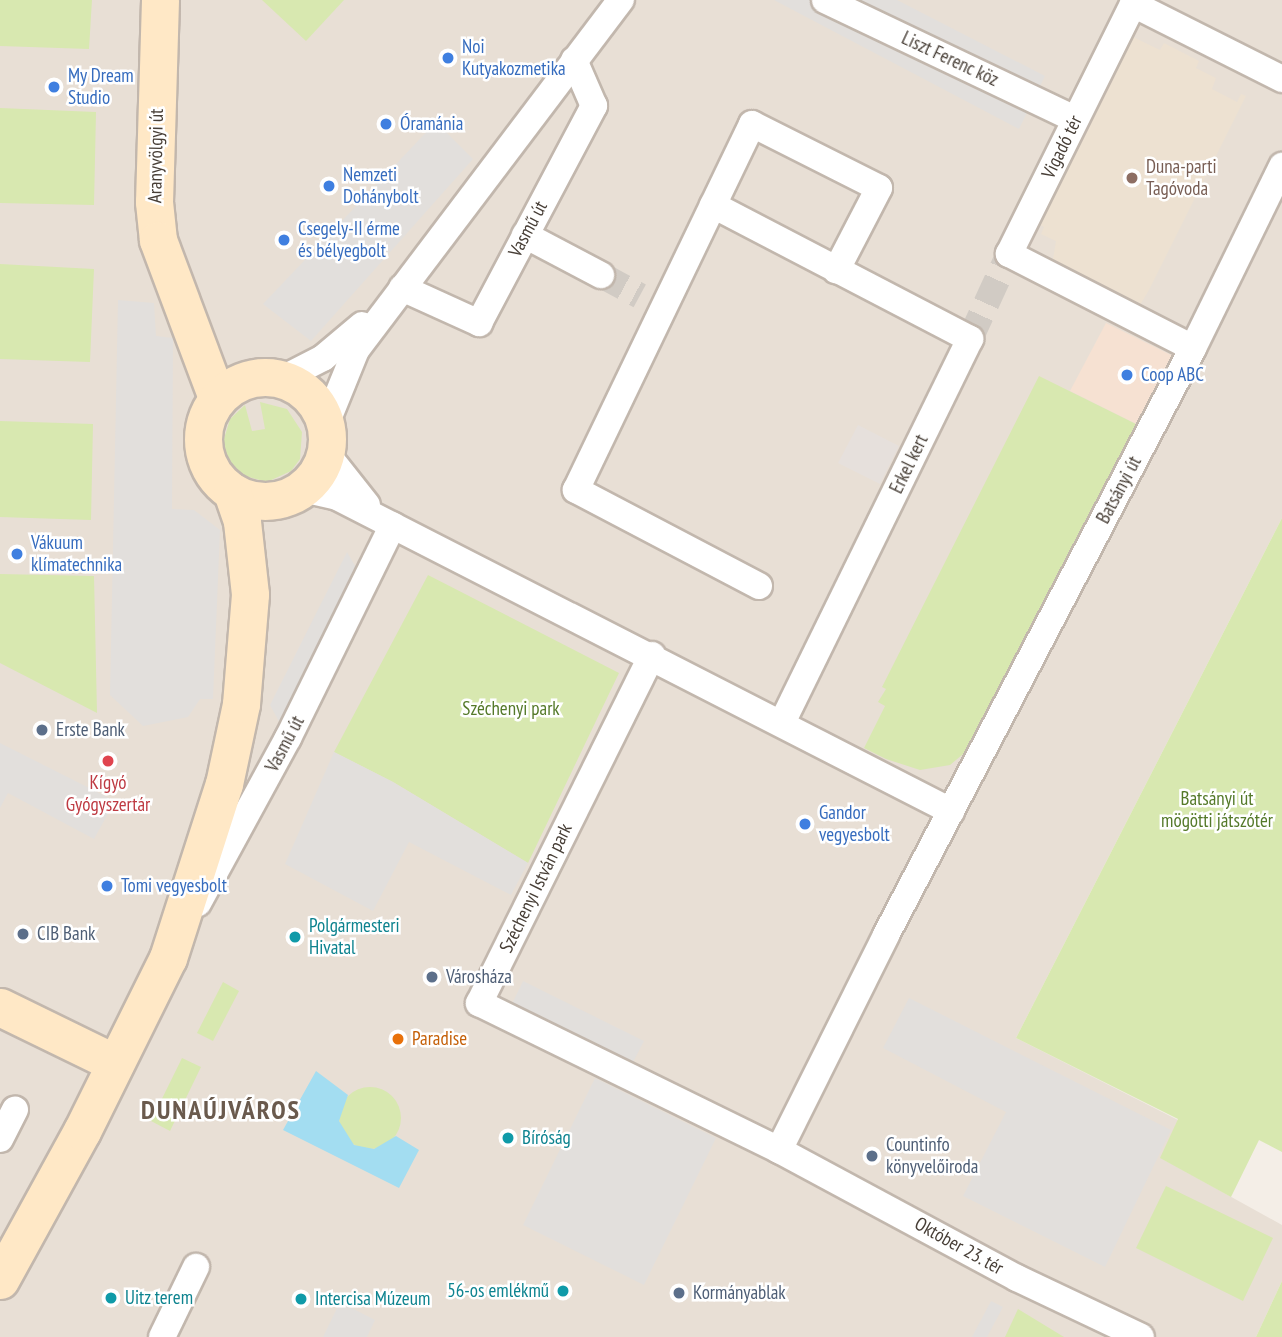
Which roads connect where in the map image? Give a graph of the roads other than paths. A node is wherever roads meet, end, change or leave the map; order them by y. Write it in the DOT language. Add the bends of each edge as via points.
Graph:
graph roads {
  1 [pos="160,0"];
  2 [pos="621,0"];
  3 [pos="825,0"];
  4 [pos="574,60"];
  5 [pos="1282,79"];
  6 [pos="1075,119"];
  7 [pos="1282,166"];
  8 [pos="713,205"];
  9 [pos="525,235"];
  10 [pos="836,271"];
  11 [pos="601,275"];
  12 [pos="402,288"];
  13 [pos="181,307"];
  14 [pos="1193,348"];
  15 [pos="269,378"];
  16 [pos="217,398"];
  17 [pos="326,438"];
  18 [pos="232,492"];
  19 [pos="295,493"];
  20 [pos="393,525"];
  21 [pos="759,586"];
  22 [pos="250,594"];
  23 [pos="652,655"];
  24 [pos="782,723"];
  25 [pos="951,811"];
  26 [pos="168,958"];
  27 [pos="0,1007"];
  28 [pos="115,1063"];
  29 [pos="636,1079"];
  30 [pos="15,1110"];
  31 [pos="0,1139"];
  32 [pos="779,1150"];
  33 [pos="196,1267"];
  34 [pos="0,1280"];
  35 [pos="162,1337"];
  36 [pos="1141,1337"];
  1 -- 13 [label="street, Aranyvölgyi út" via="154,202 158,240"];
  2 -- 4 [label="street"];
  3 -- 6 [label="street, Liszt Ferenc köz"];
  4 -- 9 [label="street, Vasmű út" via="594,106"];
  4 -- 12 [label="street"];
  5 -- 6 [label="street, Vigadó tér" via="1133,4"];
  6 -- 14 [label="street, Vigadó tér" via="1009,254"];
  7 -- 14 [label="street, Batsányi út"];
  8 -- 10 [label="street, Erkel kert"];
  8 -- 10 [label="street" via="752,124 879,188"];
  8 -- 21 [label="street" via="651,301 576,490"];
  9 -- 11 [label="street"];
  9 -- 12 [label="street, Vasmű út" via="479,323"];
  10 -- 24 [label="street, Erkel kert" via="970,339"];
  12 -- 15 [label="street" via="344,342"];
  12 -- 17 [label="street" via="356,350"];
  13 -- 15 [label="street, Aranyvölgyi út"];
  13 -- 16 [label="street, Aranyvölgyi út"];
  14 -- 25 [label="street, Batsányi út"];
  15 -- 16 [label="street" via="235,384"];
  15 -- 17 [label="street" via="307,392"];
  16 -- 18 [label="street" via="206,418 202,440 206,459"];
  17 -- 19 [label="street" via="318,472"];
  17 -- 20 [label="street" via="358,498"];
  18 -- 19 [label="street" via="251,500"];
  18 -- 22 [label="street, Vasmű út" via="242,521"];
  19 -- 20 [label="street" via="337,497"];
  19 -- 22 [label="street, Vasmű út" via="272,522"];
  20 -- 23 [label="street"];
  20 -- 26 [label="street, Vasmű út" via="288,738"];
  22 -- 26 [label="street, Vasmű út" via="241,704 224,784"];
  23 -- 24 [label="street"];
  23 -- 29 [label="street, Széchenyi István park" via="479,1003"];
  24 -- 25 [label="street"];
  25 -- 32 [label="street"];
  26 -- 28 [label="street, Vasmű út"];
  27 -- 28 [label="street"];
  28 -- 34 [label="street, Vasmű út"];
  29 -- 32 [label="street, Október 23. tér"];
  30 -- 31 [label="street"];
  32 -- 36 [label="street, Október 23. tér" via="1017,1278"];
  33 -- 35 [label="street"];
}
